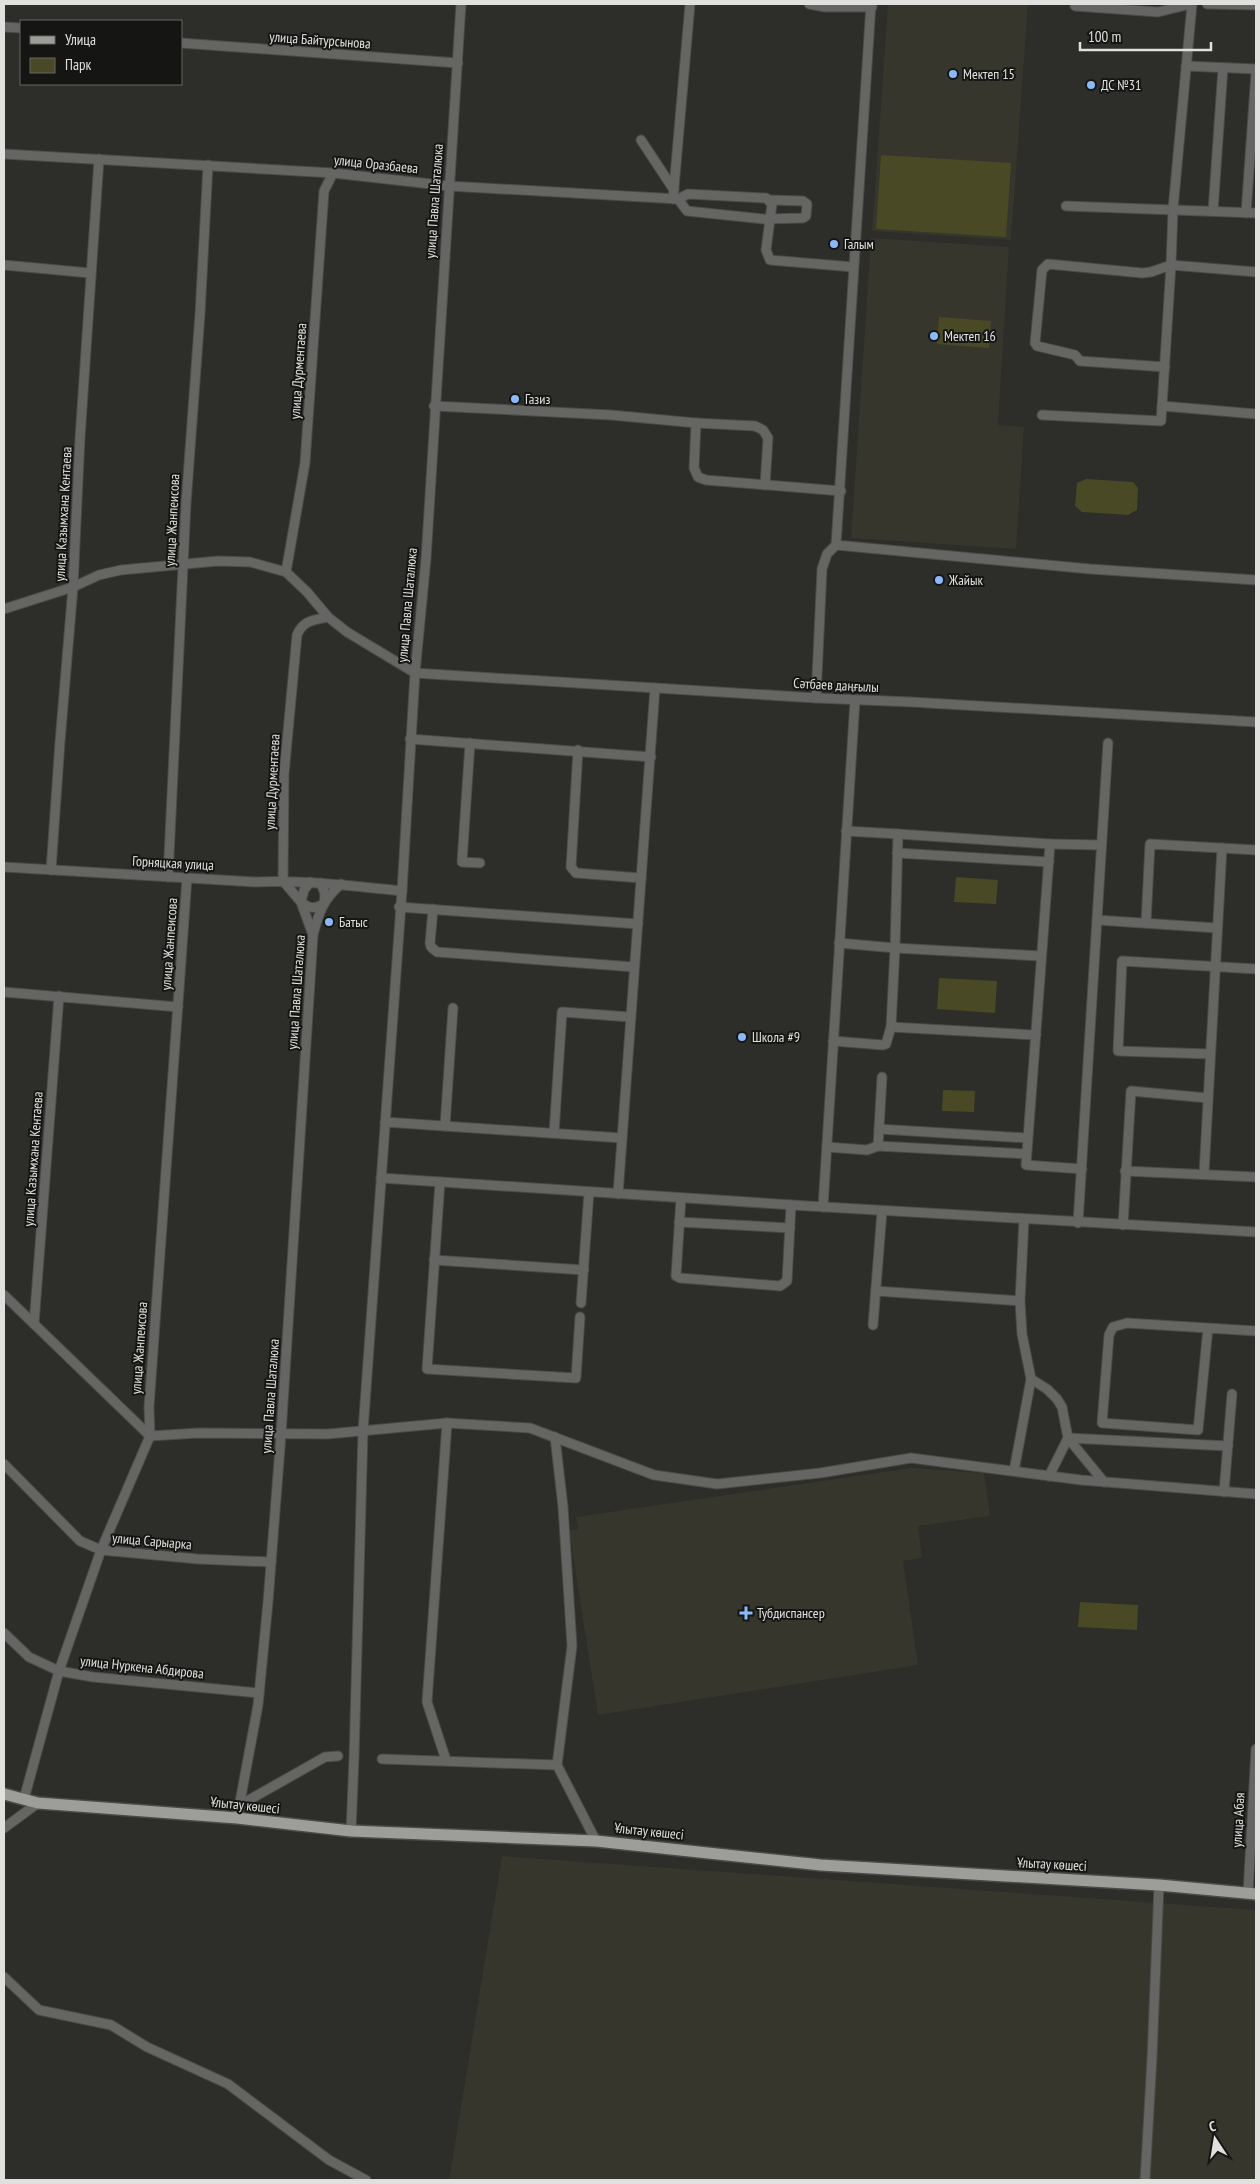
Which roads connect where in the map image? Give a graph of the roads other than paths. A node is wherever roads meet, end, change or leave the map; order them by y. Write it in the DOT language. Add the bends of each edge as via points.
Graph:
graph roads {
  1 [pos="461,4"];
  2 [pos="690,4"];
  3 [pos="809,4"];
  4 [pos="1191,4"];
  5 [pos="1207,4"];
  6 [pos="1229,4"];
  7 [pos="1256,5"];
  8 [pos="872,6"];
  9 [pos="1075,6"];
  10 [pos="4,27"];
  11 [pos="20,28"];
  12 [pos="182,43"];
  13 [pos="458,63"];
  14 [pos="1186,66"];
  15 [pos="1223,68"];
  16 [pos="1256,69"];
  17 [pos="1256,73"];
  18 [pos="641,140"];
  19 [pos="4,154"];
  20 [pos="99,159"];
  21 [pos="208,165"];
  22 [pos="333,173"];
  23 [pos="449,186"];
  24 [pos="675,196"];
  25 [pos="771,202"];
  26 [pos="1066,206"];
  27 [pos="1174,209"];
  28 [pos="1213,211"];
  29 [pos="1246,213"];
  30 [pos="1256,213"];
  31 [pos="771,218"];
  32 [pos="4,265"];
  33 [pos="1171,266"];
  34 [pos="853,267"];
  35 [pos="1256,272"];
  36 [pos="90,273"];
  37 [pos="1165,367"];
  38 [pos="434,406"];
  39 [pos="1162,406"];
  40 [pos="1256,414"];
  41 [pos="1042,415"];
  42 [pos="696,423"];
  43 [pos="765,485"];
  44 [pos="840,491"];
  45 [pos="836,545"];
  46 [pos="184,565"];
  47 [pos="286,572"];
  48 [pos="1256,580"];
  49 [pos="73,587"];
  50 [pos="4,609"];
  51 [pos="328,617"];
  52 [pos="415,673"];
  53 [pos="656,688"];
  54 [pos="816,698"];
  55 [pos="855,700"];
  56 [pos="1256,722"];
  57 [pos="410,739"];
  58 [pos="470,743"];
  59 [pos="1108,743"];
  60 [pos="578,750"];
  61 [pos="651,756"];
  62 [pos="846,831"];
  63 [pos="898,834"];
  64 [pos="1050,844"];
  65 [pos="1101,845"];
  66 [pos="1222,848"];
  67 [pos="1256,850"];
  68 [pos="897,853"];
  69 [pos="1049,862"];
  70 [pos="480,863"];
  71 [pos="4,867"];
  72 [pos="52,870"];
  73 [pos="168,877"];
  74 [pos="186,878"];
  75 [pos="641,878"];
  76 [pos="283,881"];
  77 [pos="310,882"];
  78 [pos="321,883"];
  79 [pos="341,884"];
  80 [pos="402,891"];
  81 [pos="301,902"];
  82 [pos="324,904"];
  83 [pos="399,907"];
  84 [pos="433,909"];
  85 [pos="1096,920"];
  86 [pos="1146,923"];
  87 [pos="638,924"];
  88 [pos="1217,928"];
  89 [pos="313,935"];
  90 [pos="839,942"];
  91 [pos="895,948"];
  92 [pos="1041,956"];
  93 [pos="634,967"];
  94 [pos="1215,967"];
  95 [pos="1256,969"];
  96 [pos="4,992"];
  97 [pos="59,996"];
  98 [pos="178,1007"];
  99 [pos="453,1008"];
  100 [pos="630,1017"];
  101 [pos="890,1027"];
  102 [pos="1036,1036"];
  103 [pos="833,1041"];
  104 [pos="1210,1054"];
  105 [pos="882,1077"];
  106 [pos="1208,1098"];
  107 [pos="385,1122"];
  108 [pos="445,1126"];
  109 [pos="879,1129"];
  110 [pos="554,1133"];
  111 [pos="622,1138"];
  112 [pos="1027,1138"];
  113 [pos="878,1146"];
  114 [pos="827,1147"];
  115 [pos="1026,1154"];
  116 [pos="1082,1169"];
  117 [pos="1126,1171"];
  118 [pos="1204,1174"];
  119 [pos="1256,1177"];
  120 [pos="381,1178"];
  121 [pos="440,1182"];
  122 [pos="589,1192"];
  123 [pos="618,1194"];
  124 [pos="681,1198"];
  125 [pos="792,1205"];
  126 [pos="823,1207"];
  127 [pos="882,1211"];
  128 [pos="1024,1219"];
  129 [pos="679,1222"];
  130 [pos="1078,1223"];
  131 [pos="1122,1225"];
  132 [pos="790,1228"];
  133 [pos="1256,1232"];
  134 [pos="434,1260"];
  135 [pos="584,1270"];
  136 [pos="876,1291"];
  137 [pos="4,1295"];
  138 [pos="1020,1301"];
  139 [pos="581,1303"];
  140 [pos="580,1317"];
  141 [pos="34,1324"];
  142 [pos="873,1325"];
  143 [pos="1208,1328"];
  144 [pos="1256,1331"];
  145 [pos="1031,1379"];
  146 [pos="1232,1394"];
  147 [pos="447,1423"];
  148 [pos="363,1431"];
  149 [pos="281,1435"];
  150 [pos="150,1436"];
  151 [pos="555,1437"];
  152 [pos="1068,1438"];
  153 [pos="1228,1446"];
  154 [pos="4,1464"];
  155 [pos="1014,1471"];
  156 [pos="1048,1476"];
  157 [pos="1104,1482"];
  158 [pos="1224,1492"];
  159 [pos="1256,1494"];
  160 [pos="101,1550"];
  161 [pos="271,1562"];
  162 [pos="4,1633"];
  163 [pos="59,1671"];
  164 [pos="259,1693"];
  165 [pos="1256,1749"];
  166 [pos="338,1756"];
  167 [pos="382,1759"];
  168 [pos="446,1760"];
  169 [pos="558,1765"];
  170 [pos="4,1794"];
  171 [pos="24,1800"];
  172 [pos="38,1803"];
  173 [pos="240,1805"];
  174 [pos="237,1818"];
  175 [pos="4,1828"];
  176 [pos="351,1831"];
  177 [pos="596,1840"];
  178 [pos="1159,1885"];
  179 [pos="1252,1894"];
  180 [pos="4,1977"];
  181 [pos="366,2180"];
  182 [pos="1145,2180"];
  1 -- 13 [label="street, улица Павла Шаталюка"];
  2 -- 24 [label="street"];
  3 -- 8 [label="street"];
  4 -- 9 [label="street" via="1158,12"];
  4 -- 14 [label="street"];
  5 -- 6 [label="street"];
  6 -- 7 [label="street"];
  8 -- 34 [label="street"];
  10 -- 11 [label="street"];
  12 -- 13 [label="street, улица Байтурсынова"];
  13 -- 23 [label="street, улица Павла Шаталюка"];
  14 -- 15 [label="street"];
  14 -- 27 [label="street"];
  15 -- 16 [label="street"];
  15 -- 28 [label="street"];
  17 -- 29 [label="street"];
  18 -- 24 [label="street"];
  19 -- 20 [label="street, улица Оразбаева"];
  20 -- 21 [label="street, улица Оразбаева"];
  20 -- 36 [label="street, улица Казымхана Кентаева"];
  21 -- 22 [label="street, улица Оразбаева"];
  21 -- 46 [label="street, улица Жанпеисова"];
  22 -- 23 [label="street, улица Оразбаева"];
  22 -- 47 [label="street, улица Дурментаева" via="324,191 305,463"];
  23 -- 24 [label="street, улица Оразбаева"];
  23 -- 38 [label="street, улица Павла Шаталюка"];
  24 -- 25 [label="street, улица Оразбаева" via="766,198"];
  24 -- 31 [label="street" via="687,211"];
  25 -- 31 [label="street"];
  25 -- 31 [label="street, улица Оразбаева" via="803,201 806,204 806,216 803,218"];
  26 -- 27 [label="street"];
  27 -- 28 [label="street"];
  27 -- 33 [label="street"];
  28 -- 29 [label="street"];
  29 -- 30 [label="street"];
  31 -- 34 [label="street" via="766,250 770,260"];
  32 -- 36 [label="street"];
  33 -- 35 [label="street"];
  33 -- 37 [label="street"];
  33 -- 37 [label="street" via="1142,273 1048,264 1042,270 1035,343 1075,354 1080,360"];
  34 -- 44 [label="street"];
  36 -- 49 [label="street, улица Казымхана Кентаева"];
  37 -- 39 [label="street"];
  38 -- 42 [label="street"];
  38 -- 52 [label="street, улица Павла Шаталюка" via="426,559"];
  39 -- 40 [label="street"];
  39 -- 41 [label="street" via="1161,421"];
  42 -- 43 [label="street" via="694,468 698,477"];
  42 -- 43 [label="street" via="755,426 763,430 768,438"];
  43 -- 44 [label="street"];
  44 -- 45 [label="street"];
  45 -- 48 [label="street" via="1090,569"];
  45 -- 54 [label="street" via="827,554 822,569"];
  46 -- 47 [label="street" via="250,562"];
  46 -- 49 [label="street" via="121,570 99,575"];
  46 -- 73 [label="street, улица Жанпеисова"];
  47 -- 51 [label="street"];
  49 -- 50 [label="street"];
  49 -- 72 [label="street, улица Казымхана Кентаева"];
  51 -- 52 [label="street"];
  51 -- 76 [label="street, улица Дурментаева" via="306,622 297,635 284,774"];
  52 -- 53 [label="street, Сәтбаев даңғылы"];
  52 -- 57 [label="street, улица Павла Шаталюка"];
  53 -- 54 [label="street, Сәтбаев даңғылы"];
  53 -- 61 [label="street"];
  54 -- 55 [label="street, Сәтбаев даңғылы"];
  55 -- 56 [label="street, Сәтбаев даңғылы"];
  55 -- 62 [label="street"];
  57 -- 58 [label="street"];
  57 -- 80 [label="street, улица Павла Шаталюка"];
  58 -- 60 [label="street"];
  58 -- 70 [label="street" via="462,862"];
  59 -- 65 [label="street"];
  60 -- 61 [label="street"];
  60 -- 75 [label="street" via="571,867 576,873"];
  61 -- 75 [label="street"];
  62 -- 63 [label="street"];
  62 -- 90 [label="street"];
  63 -- 64 [label="street"];
  63 -- 68 [label="street"];
  64 -- 65 [label="street"];
  64 -- 69 [label="street"];
  65 -- 85 [label="street"];
  66 -- 67 [label="street"];
  66 -- 86 [label="street" via="1150,844"];
  66 -- 88 [label="street"];
  68 -- 69 [label="street"];
  68 -- 91 [label="street"];
  69 -- 92 [label="street"];
  71 -- 72 [label="street, Горняцкая улица"];
  72 -- 73 [label="street, Горняцкая улица"];
  73 -- 74 [label="street, Горняцкая улица"];
  74 -- 76 [label="street, Горняцкая улица"];
  74 -- 98 [label="street, улица Жанпеисова"];
  75 -- 87 [label="street"];
  76 -- 77 [label="street, Горняцкая улица"];
  76 -- 81 [label="street"];
  77 -- 78 [label="street, Горняцкая улица"];
  77 -- 81 [label="street"];
  78 -- 79 [label="street, Горняцкая улица"];
  78 -- 82 [label="street"];
  79 -- 80 [label="street"];
  79 -- 82 [label="street, улица Павла Шаталюка"];
  80 -- 83 [label="street, улица Павла Шаталюка"];
  81 -- 82 [label="street" via="309,908"];
  81 -- 89 [label="street"];
  82 -- 89 [label="street, улица Павла Шаталюка"];
  83 -- 84 [label="street"];
  83 -- 107 [label="street, улица Павла Шаталюка"];
  84 -- 87 [label="street"];
  84 -- 93 [label="street" via="430,943 437,952"];
  85 -- 86 [label="street"];
  85 -- 116 [label="street"];
  86 -- 88 [label="street"];
  87 -- 93 [label="street"];
  88 -- 94 [label="street"];
  89 -- 149 [label="street, улица Павла Шаталюка"];
  90 -- 91 [label="street"];
  90 -- 103 [label="street"];
  91 -- 92 [label="street"];
  91 -- 101 [label="street"];
  92 -- 102 [label="street"];
  93 -- 100 [label="street"];
  94 -- 95 [label="street"];
  94 -- 104 [label="street"];
  94 -- 104 [label="street" via="1122,961 1118,1051"];
  96 -- 97 [label="street"];
  97 -- 98 [label="street"];
  97 -- 141 [label="street, улица Казымхана Кентаева"];
  98 -- 150 [label="street, улица Жанпеисова" via="149,1406"];
  99 -- 108 [label="street"];
  100 -- 110 [label="street" via="562,1012"];
  100 -- 111 [label="street"];
  101 -- 102 [label="street"];
  101 -- 103 [label="street" via="883,1045"];
  102 -- 112 [label="street"];
  103 -- 114 [label="street"];
  104 -- 106 [label="street"];
  105 -- 109 [label="street"];
  106 -- 117 [label="street" via="1131,1091"];
  106 -- 118 [label="street"];
  107 -- 108 [label="street"];
  107 -- 120 [label="street, улица Павла Шаталюка"];
  108 -- 110 [label="street"];
  109 -- 112 [label="street"];
  109 -- 113 [label="street"];
  110 -- 111 [label="street"];
  111 -- 123 [label="street"];
  112 -- 115 [label="street"];
  113 -- 114 [label="street" via="867,1150"];
  113 -- 115 [label="street"];
  114 -- 126 [label="street"];
  115 -- 116 [label="street" via="1026,1165"];
  116 -- 130 [label="street"];
  117 -- 118 [label="street"];
  117 -- 131 [label="street"];
  118 -- 119 [label="street"];
  120 -- 121 [label="street"];
  120 -- 148 [label="street, улица Павла Шаталюка"];
  121 -- 122 [label="street"];
  121 -- 134 [label="street"];
  122 -- 123 [label="street"];
  122 -- 135 [label="street"];
  123 -- 124 [label="street"];
  124 -- 125 [label="street"];
  124 -- 129 [label="street"];
  125 -- 126 [label="street"];
  125 -- 132 [label="street"];
  126 -- 127 [label="street"];
  127 -- 128 [label="street"];
  127 -- 136 [label="street"];
  128 -- 130 [label="street"];
  128 -- 138 [label="street"];
  129 -- 132 [label="street"];
  129 -- 132 [label="street" via="676,1276 780,1286 787,1281"];
  130 -- 131 [label="street"];
  131 -- 133 [label="street"];
  134 -- 135 [label="street"];
  134 -- 140 [label="street" via="427,1369 576,1378"];
  135 -- 139 [label="street"];
  136 -- 138 [label="street"];
  136 -- 142 [label="street"];
  137 -- 141 [label="street"];
  138 -- 145 [label="street" via="1022,1334"];
  141 -- 150 [label="street"];
  143 -- 143 [label="street" via="1127,1323 1112,1327 1102,1423 1198,1430"];
  143 -- 144 [label="street"];
  145 -- 152 [label="street" via="1047,1389 1062,1407"];
  145 -- 155 [label="street"];
  146 -- 153 [label="street"];
  147 -- 148 [label="street"];
  147 -- 151 [label="street" via="530,1428"];
  147 -- 168 [label="street" via="427,1702"];
  148 -- 149 [label="street"];
  148 -- 176 [label="street, улица Павла Шаталюка"];
  149 -- 150 [label="street" via="198,1433"];
  149 -- 161 [label="street, улица Павла Шаталюка"];
  150 -- 160 [label="street, улица Жанпеисова"];
  151 -- 155 [label="street" via="654,1475 716,1484 820,1473 911,1458"];
  151 -- 169 [label="street" via="572,1646"];
  152 -- 153 [label="street"];
  152 -- 156 [label="street"];
  152 -- 157 [label="street"];
  153 -- 158 [label="street"];
  154 -- 160 [label="street, улица Сарыарка" via="80,1541"];
  155 -- 156 [label="street"];
  156 -- 157 [label="street"];
  157 -- 158 [label="street"];
  158 -- 159 [label="street"];
  160 -- 161 [label="street, улица Сарыарка"];
  160 -- 163 [label="street, улица Жанпеисова"];
  161 -- 164 [label="street, улица Павла Шаталюка"];
  162 -- 163 [label="street, улица Нуркена Абдирова" via="29,1657"];
  163 -- 164 [label="street, улица Нуркена Абдирова"];
  163 -- 171 [label="street, улица Жанпеисова"];
  164 -- 173 [label="street, улица Павла Шаталюка"];
  165 -- 179 [label="street, улица Абая"];
  166 -- 173 [label="street" via="325,1757"];
  167 -- 168 [label="street"];
  168 -- 169 [label="street"];
  169 -- 177 [label="street"];
  170 -- 171 [label="main road, Ұлытау көшесі"];
  171 -- 172 [label="main road, Ұлытау көшесі"];
  172 -- 174 [label="main road, Ұлытау көшесі"];
  172 -- 175 [label="street"];
  173 -- 174 [label="street, улица Павла Шаталюка"];
  174 -- 176 [label="main road, Ұлытау көшесі"];
  176 -- 177 [label="main road, Ұлытау көшесі"];
  177 -- 178 [label="main road, Ұлытау көшесі" via="821,1865"];
  178 -- 179 [label="main road, Ұлытау көшесі"];
  178 -- 182 [label="street"];
  180 -- 181 [label="street" via="39,2010 111,2025 147,2046 228,2084 329,2160"];
}
